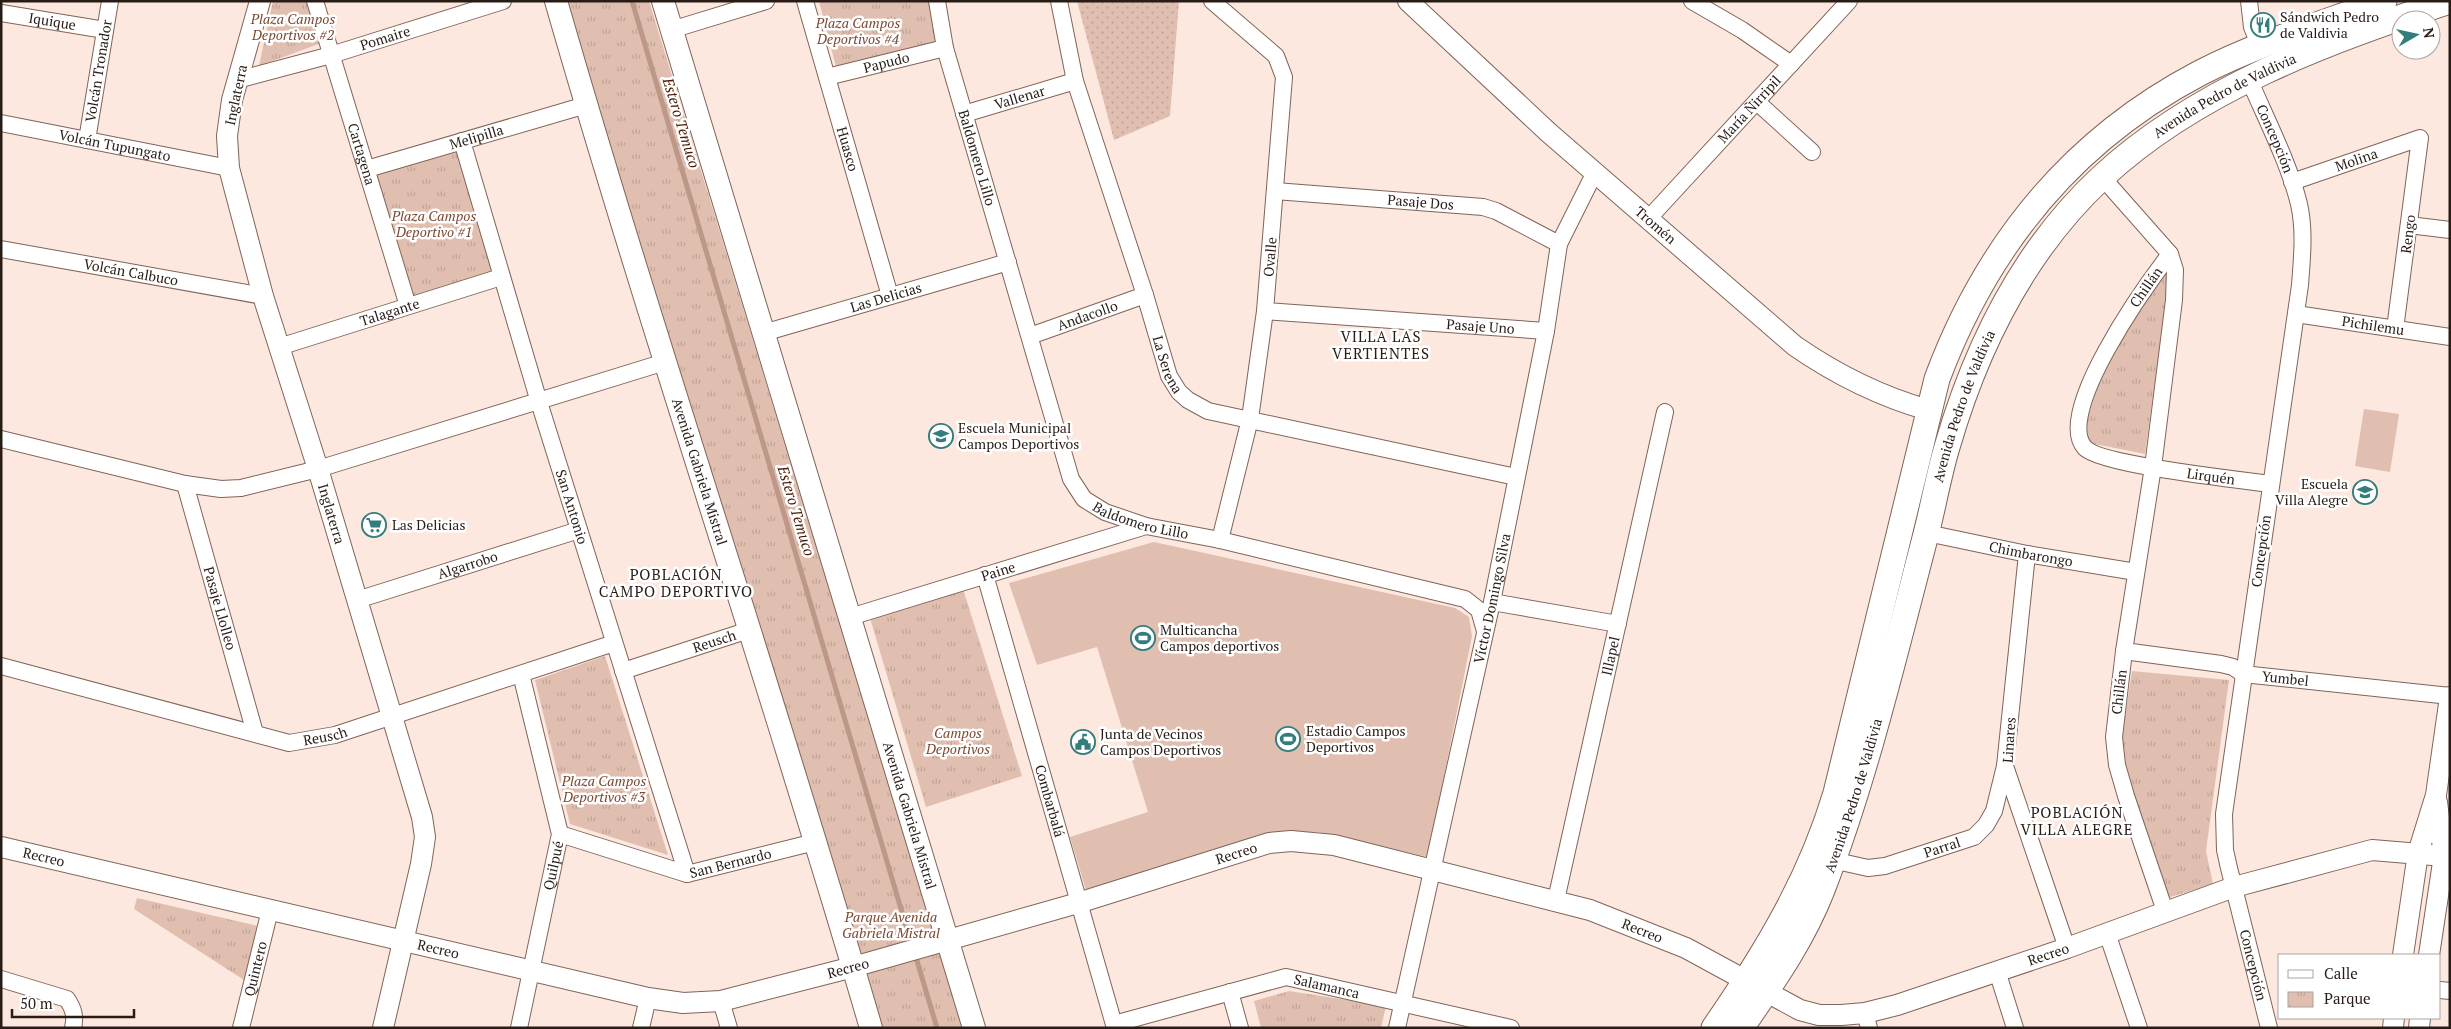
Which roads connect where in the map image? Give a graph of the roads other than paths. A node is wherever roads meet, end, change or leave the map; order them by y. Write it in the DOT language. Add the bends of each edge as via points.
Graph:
graph roads {
  1 [pos="110,1"];
  2 [pos="260,1"];
  3 [pos="315,1"];
  4 [pos="503,1"];
  5 [pos="556,1"];
  6 [pos="663,1"];
  7 [pos="766,1"];
  8 [pos="805,1"];
  9 [pos="938,1"];
  10 [pos="1060,1"];
  11 [pos="1212,1"];
  12 [pos="1408,1"];
  13 [pos="1692,1"];
  14 [pos="1849,1"];
  15 [pos="2249,1"];
  16 [pos="2384,1"];
  17 [pos="2450,2"];
  18 [pos="1713,6"];
  19 [pos="1,13"];
  20 [pos="105,30"];
  21 [pos="672,30"];
  22 [pos="2260,47"];
  23 [pos="945,48"];
  24 [pos="331,55"];
  25 [pos="1791,64"];
  26 [pos="827,76"];
  27 [pos="2249,79"];
  28 [pos="238,80"];
  29 [pos="1075,81"];
  30 [pos="1757,102"];
  31 [pos="586,105"];
  32 [pos="964,114"];
  33 [pos="1,123"];
  34 [pos="2420,138"];
  35 [pos="87,140"];
  36 [pos="462,141"];
  37 [pos="1812,152"];
  38 [pos="229,168"];
  39 [pos="367,169"];
  40 [pos="1595,172"];
  41 [pos="2102,177"];
  42 [pos="2292,182"];
  43 [pos="1275,192"];
  44 [pos="1649,218"];
  45 [pos="2409,225"];
  46 [pos="2450,230"];
  47 [pos="1558,244"];
  48 [pos="1,248"];
  49 [pos="2170,254"];
  50 [pos="1008,262"];
  51 [pos="501,277"];
  52 [pos="1146,295"];
  53 [pos="263,296"];
  54 [pos="890,296"];
  55 [pos="408,306"];
  56 [pos="1265,311"];
  57 [pos="2296,314"];
  58 [pos="2396,329"];
  59 [pos="1546,331"];
  60 [pos="764,333"];
  61 [pos="1030,336"];
  62 [pos="2450,338"];
  63 [pos="279,347"];
  64 [pos="664,362"];
  65 [pos="1976,365"];
  66 [pos="539,402"];
  67 [pos="1928,410"];
  68 [pos="1665,412"];
  69 [pos="1250,419"];
  70 [pos="1,439"];
  71 [pos="2153,468"];
  72 [pos="318,469"];
  73 [pos="1516,477"];
  74 [pos="185,484"];
  75 [pos="2271,484"];
  76 [pos="1146,526"];
  77 [pos="579,530"];
  78 [pos="1927,532"];
  79 [pos="1220,540"];
  80 [pos="2027,554"];
  81 [pos="2136,572"];
  82 [pos="985,575"];
  83 [pos="357,600"];
  84 [pos="1492,602"];
  85 [pos="850,617"];
  86 [pos="1618,624"];
  87 [pos="749,630"];
  88 [pos="1485,631"];
  89 [pos="614,642"];
  90 [pos="2124,652"];
  91 [pos="1,666"];
  92 [pos="623,671"];
  93 [pos="521,674"];
  94 [pos="2243,674"];
  95 [pos="2449,703"];
  96 [pos="393,717"];
  97 [pos="255,733"];
  98 [pos="2005,766"];
  99 [pos="2436,795"];
  100 [pos="560,834"];
  101 [pos="815,842"];
  102 [pos="1,847"];
  103 [pos="2418,853"];
  104 [pos="2447,857"];
  105 [pos="1832,860"];
  106 [pos="1432,869"];
  107 [pos="687,874"];
  108 [pos="2234,887"];
  109 [pos="1556,900"];
  110 [pos="1078,903"];
  111 [pos="270,910"];
  112 [pos="2165,911"];
  113 [pos="2107,933"];
  114 [pos="404,940"];
  115 [pos="942,942"];
  116 [pos="2067,948"];
  117 [pos="2403,954"];
  118 [pos="2429,954"];
  119 [pos="853,967"];
  120 [pos="1998,971"];
  121 [pos="531,972"];
  122 [pos="1,978"];
  123 [pos="1756,986"];
  124 [pos="1230,992"];
  125 [pos="648,998"];
  126 [pos="721,1001"];
  127 [pos="1402,1003"];
  128 [pos="1867,1020"];
  129 [pos="1114,1026"];
  130 [pos="73,1028"];
  131 [pos="241,1028"];
  132 [pos="383,1028"];
  133 [pos="519,1028"];
  134 [pos="641,1028"];
  135 [pos="729,1028"];
  136 [pos="871,1028"];
  137 [pos="974,1028"];
  138 [pos="1240,1028"];
  139 [pos="1397,1028"];
  140 [pos="1511,1028"];
  141 [pos="1714,1028"];
  142 [pos="1741,1028"];
  143 [pos="2015,1028"];
  144 [pos="2139,1028"];
  145 [pos="2269,1028"];
  1 -- 20 [label="street, Volcán Tronador"];
  2 -- 28 [label="street, Inglaterra"];
  3 -- 24 [label="street, Cartagena"];
  4 -- 24 [label="street, Pomaire"];
  5 -- 31 [label="main road, Avenida Gabriela Mistral"];
  6 -- 21 [label="main road, Avenida Gabriela Mistral"];
  7 -- 21 [label="street"];
  8 -- 26 [label="street, Huasco"];
  9 -- 23 [label="street, Baldomero Lillo"];
  10 -- 29 [label="street, La Serena"];
  11 -- 43 [label="street, Ovalle" via="1276,56 1283,69"];
  12 -- 40 [label="street, Tromén"];
  13 -- 18 [label="street"];
  14 -- 25 [label="street, María Ñirripil"];
  15 -- 22 [label="street" via="2252,27"];
  16 -- 22 [label="main road, Avenida Pedro de Valdivia"];
  17 -- 27 [label="main road, Avenida Pedro de Valdivia" via="2342,39"];
  18 -- 25 [label="street"];
  19 -- 20 [label="street, Iquique"];
  20 -- 35 [label="street, Volcán Tronador"];
  21 -- 60 [label="main road, Avenida Gabriela Mistral"];
  22 -- 67 [label="main road, Avenida Pedro de Valdivia" via="2202,73 2138,110 2055,181 2011,234 1976,290 1948,348"];
  23 -- 26 [label="street, Papudo"];
  23 -- 32 [label="street, Baldomero Lillo"];
  24 -- 28 [label="street, Pomaire"];
  24 -- 39 [label="street, Cartagena"];
  25 -- 30 [label="street, María Ñirripil"];
  26 -- 54 [label="street, Huasco"];
  27 -- 41 [label="main road, Avenida Pedro de Valdivia" via="2185,115"];
  27 -- 42 [label="street, Concepción"];
  28 -- 38 [label="street, Inglaterra" via="228,120"];
  29 -- 32 [label="street, Vallenar"];
  29 -- 52 [label="street, La Serena"];
  30 -- 37 [label="street"];
  30 -- 44 [label="street, María Ñirripil"];
  31 -- 36 [label="street, Melipilla"];
  31 -- 64 [label="main road, Avenida Gabriela Mistral"];
  32 -- 50 [label="street, Baldomero Lillo"];
  33 -- 35 [label="street, Volcán Tupungato"];
  34 -- 42 [label="street, Molina"];
  34 -- 45 [label="street, Rengo"];
  35 -- 38 [label="street, Volcán Tupungato"];
  36 -- 39 [label="street, Melipilla"];
  36 -- 51 [label="street, San Antonio"];
  38 -- 53 [label="street, Inglaterra"];
  39 -- 55 [label="street, Cartagena"];
  40 -- 44 [label="street, Tromén"];
  40 -- 47 [label="street, Víctor Domingo Silva"];
  41 -- 49 [label="street, Chillán"];
  41 -- 65 [label="main road, Avenida Pedro de Valdivia" via="2060,221 2027,266"];
  42 -- 57 [label="street, Concepción" via="2299,205 2303,244"];
  43 -- 47 [label="street, Pasaje Dos" via="1484,207"];
  43 -- 56 [label="street, Ovalle"];
  44 -- 67 [label="street, Tromén" via="1816,361 1882,395"];
  45 -- 46 [label="street"];
  45 -- 58 [label="street, Rengo"];
  47 -- 59 [label="street, Víctor Domingo Silva"];
  48 -- 53 [label="street, Volcán Calbuco"];
  49 -- 71 [label="street, Chillán" via="2176,270 2174,300"];
  49 -- 71 [label="street, Chillán" via="2130,310 2099,363 2086,396 2079,427 2080,440 2086,450"];
  50 -- 54 [label="street, Las Delicias"];
  50 -- 61 [label="street, Baldomero Lillo"];
  51 -- 55 [label="street, Talagante"];
  51 -- 66 [label="street, San Antonio"];
  52 -- 61 [label="street, Andacollo"];
  52 -- 69 [label="street, La Serena" via="1169,376 1179,392 1208,411"];
  53 -- 63 [label="street, Inglaterra"];
  54 -- 60 [label="street, Las Delicias"];
  55 -- 63 [label="street, Talagante"];
  56 -- 59 [label="street, Pasaje Uno"];
  56 -- 69 [label="street, Ovalle"];
  57 -- 58 [label="street, Pichilemu"];
  57 -- 75 [label="street, Concepción"];
  58 -- 62 [label="street, Pichilemu"];
  59 -- 73 [label="street, Víctor Domingo Silva"];
  60 -- 85 [label="main road, Avenida Gabriela Mistral"];
  61 -- 76 [label="street, Baldomero Lillo" via="1072,479 1084,499 1105,512"];
  63 -- 72 [label="street, Inglaterra"];
  64 -- 66 [label="street"];
  64 -- 87 [label="main road, Avenida Gabriela Mistral"];
  65 -- 67 [label="main road" via="1944,406"];
  65 -- 78 [label="main road, Avenida Pedro de Valdivia" via="1947,447"];
  66 -- 72 [label="street"];
  66 -- 77 [label="street, San Antonio"];
  67 -- 123 [label="main road, Avenida Pedro de Valdivia" via="1828,820"];
  68 -- 86 [label="street, Illapel"];
  69 -- 73 [label="street, La Serena"];
  69 -- 79 [label="street, Ovalle"];
  70 -- 74 [label="street"];
  71 -- 75 [label="street, Lirquén"];
  71 -- 81 [label="street, Chillán"];
  72 -- 74 [label="street" via="241,488"];
  72 -- 83 [label="street, Inglaterra"];
  73 -- 84 [label="street, Víctor Domingo Silva"];
  74 -- 97 [label="street, Pasaje Llolleo"];
  75 -- 94 [label="street, Concepción"];
  76 -- 79 [label="street, Baldomero Lillo"];
  76 -- 82 [label="street, Paine"];
  77 -- 83 [label="street, Algarrobo"];
  77 -- 89 [label="street, San Antonio"];
  78 -- 80 [label="street, Chimbarongo"];
  78 -- 105 [label="main road, Avenida Pedro de Valdivia" via="1863,766"];
  79 -- 88 [label="street, Baldomero Lillo" via="1465,599 1479,610"];
  80 -- 81 [label="street, Chimbarongo"];
  80 -- 98 [label="street, Linares"];
  81 -- 90 [label="street, Chillán"];
  82 -- 85 [label="street, Paine"];
  82 -- 110 [label="street, Combarbalá"];
  83 -- 96 [label="street, Inglaterra"];
  84 -- 86 [label="street"];
  84 -- 88 [label="street, Víctor Domingo Silva"];
  85 -- 115 [label="main road, Avenida Gabriela Mistral"];
  86 -- 109 [label="street, Illapel"];
  87 -- 92 [label="street, Reusch"];
  87 -- 101 [label="main road, Avenida Gabriela Mistral"];
  88 -- 106 [label="street, Víctor Domingo Silva"];
  89 -- 92 [label="street, San Antonio"];
  89 -- 93 [label="street, Reusch"];
  90 -- 94 [label="street, Yumbel" via="2221,664"];
  90 -- 112 [label="street, Chillán" via="2114,737 2117,765"];
  91 -- 97 [label="street, Reusch"];
  92 -- 107 [label="street, San Antonio"];
  93 -- 96 [label="street, Reusch"];
  93 -- 100 [label="street, Quilpué"];
  94 -- 95 [label="street, Yumbel"];
  94 -- 108 [label="street, Concepción" via="2224,814 2226,850"];
  95 -- 99 [label="street"];
  96 -- 97 [label="street, Reusch" via="301,742 289,743"];
  96 -- 114 [label="street, Inglaterra" via="425,837"];
  98 -- 105 [label="street, Parral" via="1994,811 1974,837 1885,866 1868,868"];
  98 -- 116 [label="street, Linares"];
  99 -- 103 [label="street"];
  99 -- 104 [label="street"];
  100 -- 107 [label="street, San Bernardo"];
  100 -- 121 [label="street, Quilpué"];
  101 -- 107 [label="street, San Bernardo"];
  101 -- 119 [label="main road, Avenida Gabriela Mistral"];
  102 -- 111 [label="street, Recreo"];
  103 -- 104 [label="street, Recreo"];
  103 -- 108 [label="street, Recreo" via="2372,850"];
  103 -- 117 [label="street"];
  104 -- 118 [label="street"];
  105 -- 123 [label="main road, Avenida Pedro de Valdivia" via="1810,917 1783,968"];
  106 -- 109 [label="street, Recreo"];
  106 -- 110 [label="street, Recreo" via="1334,845 1269,843"];
  106 -- 127 [label="street, Víctor Domingo Silva"];
  108 -- 112 [label="street, Recreo"];
  108 -- 145 [label="street, Concepción"];
  109 -- 123 [label="street, Recreo" via="1656,934"];
  110 -- 115 [label="street, Recreo"];
  110 -- 129 [label="street, Combarbalá"];
  111 -- 114 [label="street, Recreo"];
  111 -- 131 [label="street, Quintero"];
  112 -- 113 [label="street, Recreo"];
  113 -- 116 [label="street, Recreo"];
  113 -- 144 [label="street"];
  114 -- 121 [label="street, Recreo"];
  114 -- 132 [label="street, Inglaterra"];
  115 -- 119 [label="street, Recreo"];
  115 -- 137 [label="main road, Avenida Gabriela Mistral"];
  116 -- 120 [label="street, Recreo"];
  119 -- 126 [label="street, Recreo"];
  119 -- 136 [label="main road, Avenida Gabriela Mistral"];
  120 -- 128 [label="street, Recreo" via="1897,1005"];
  120 -- 143 [label="street"];
  121 -- 125 [label="street, Recreo"];
  121 -- 133 [label="street, Quilpué"];
  122 -- 130 [label="street" via="67,999 73,1008"];
  123 -- 128 [label="street, Recreo" via="1800,1010"];
  123 -- 141 [label="main road, Avenida Pedro de Valdivia"];
  123 -- 142 [label="main road, Avenida Pedro de Valdivia"];
  124 -- 127 [label="street, Salamanca" via="1286,977"];
  124 -- 129 [label="street, Salamanca"];
  124 -- 138 [label="street"];
  125 -- 126 [label="street, Recreo" via="683,1002"];
  125 -- 134 [label="street"];
  126 -- 135 [label="street"];
  127 -- 139 [label="street, Víctor Domingo Silva"];
  127 -- 140 [label="street, Salamanca"];
}
